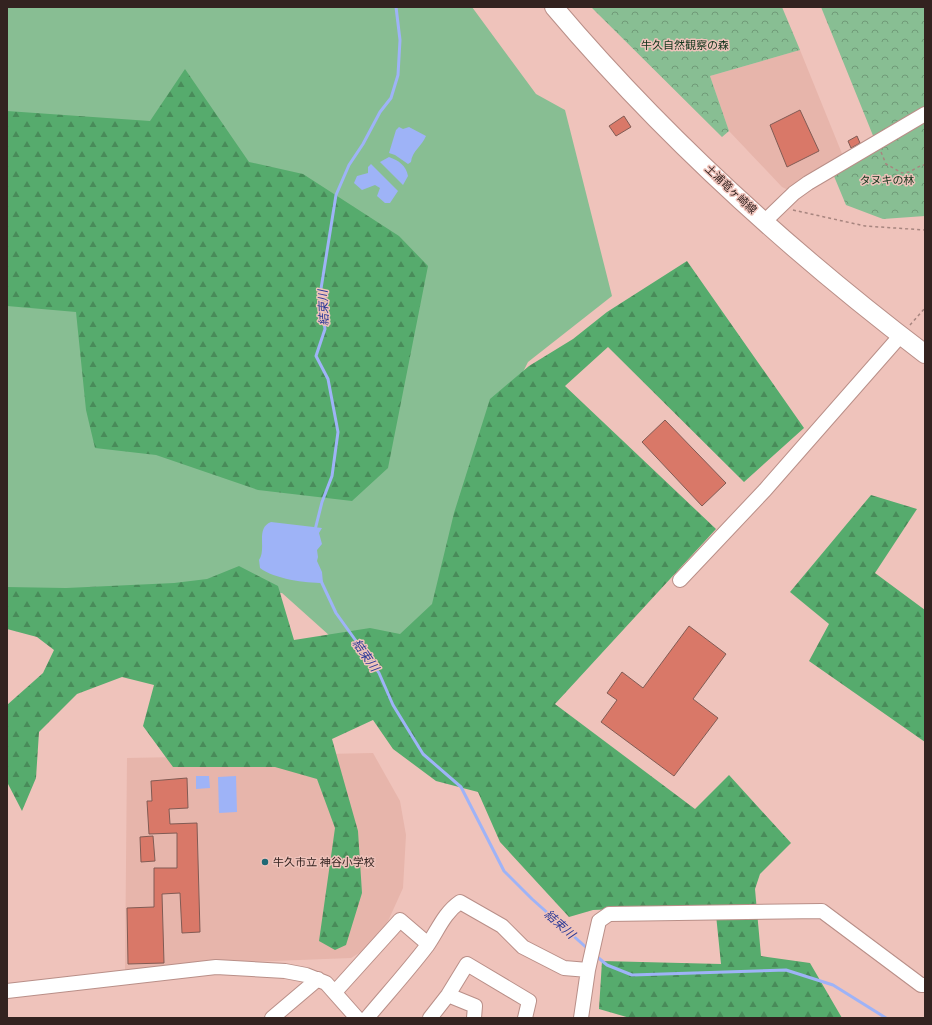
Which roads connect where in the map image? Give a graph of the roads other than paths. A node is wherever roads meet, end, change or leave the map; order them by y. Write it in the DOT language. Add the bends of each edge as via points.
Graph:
graph roads {
  1 [pos="554,7"];
  2 [pos="925,114"];
  3 [pos="765,221"];
  4 [pos="901,335"];
  5 [pos="925,354"];
  6 [pos="680,580"];
  7 [pos="428,944"];
  8 [pos="588,970"];
  9 [pos="318,979"];
  10 [pos="925,985"];
  11 [pos="7,991"];
  12 [pos="335,992"];
  13 [pos="448,995"];
  14 [pos="272,1018"];
  15 [pos="357,1018"];
  16 [pos="367,1018"];
  17 [pos="430,1018"];
  18 [pos="474,1018"];
  19 [pos="525,1018"];
  20 [pos="581,1018"];
  1 -- 3 [label="main road, 土浦竜ヶ崎線" via="667,128"];
  2 -- 3 [label="street" via="808,183"];
  3 -- 4 [label="main road, 土浦竜ヶ崎線" via="832,280"];
  4 -- 5 [label="main road, 土浦竜ヶ崎線"];
  4 -- 6 [label="street" via="765,490"];
  7 -- 8 [label="street" via="451,909 460,902 502,926 523,947 564,968"];
  7 -- 12 [label="street" via="400,920"];
  7 -- 16 [label="street"];
  8 -- 10 [label="street" via="599,921 609,914 822,911 921,985"];
  8 -- 20 [label="street"];
  9 -- 11 [label="street" via="285,971 216,967"];
  9 -- 12 [label="street"];
  9 -- 14 [label="street"];
  12 -- 15 [label="street"];
  13 -- 17 [label="street"];
  13 -- 18 [label="street" via="475,1006"];
  13 -- 19 [label="street" via="468,964 529,1001"];
}
